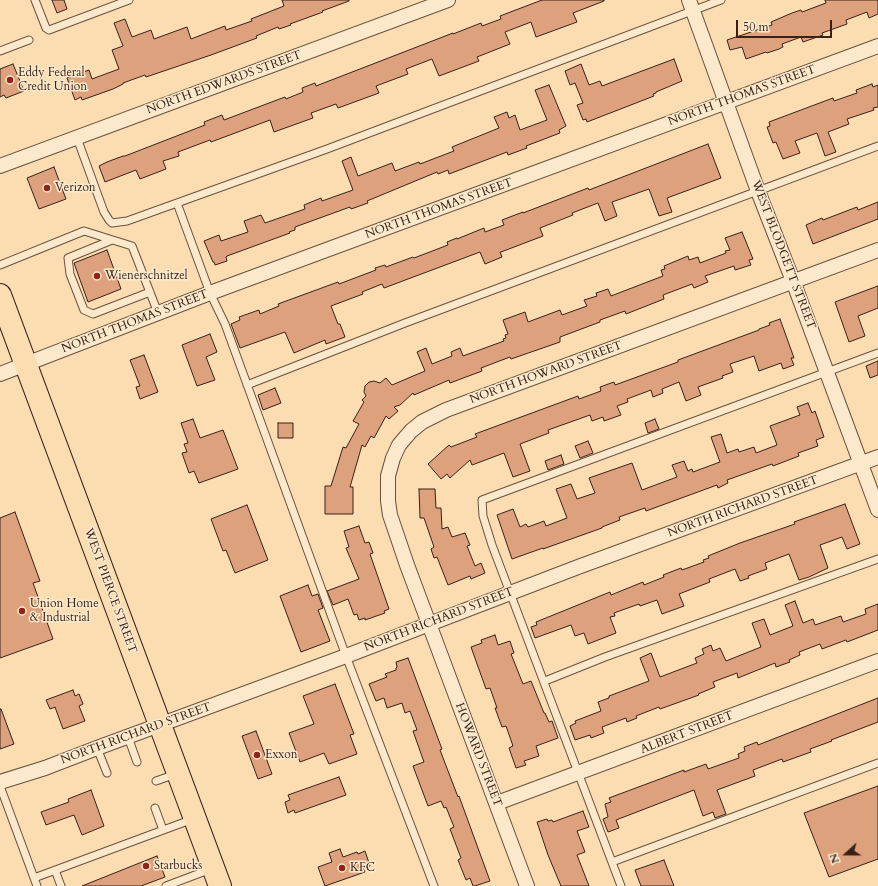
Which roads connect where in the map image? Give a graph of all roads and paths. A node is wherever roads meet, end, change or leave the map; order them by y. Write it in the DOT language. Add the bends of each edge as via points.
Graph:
graph roads {
  1 [pos="35,0"];
  2 [pos="129,0"];
  3 [pos="448,0"];
  4 [pos="721,0"];
  5 [pos="691,5"];
  6 [pos="29,40"];
  7 [pos="878,46"];
  8 [pos="0,51"];
  9 [pos="726,102"];
  10 [pos="77,138"];
  11 [pos="878,146"];
  12 [pos="0,166"];
  13 [pos="758,191"];
  14 [pos="177,203"];
  15 [pos="112,240"];
  16 [pos="878,250"];
  17 [pos="0,265"];
  18 [pos="794,281"];
  19 [pos="150,292"];
  20 [pos="210,293"];
  21 [pos="0,295"];
  22 [pos="158,313"];
  23 [pos="878,352"];
  24 [pos="26,364"];
  25 [pos="827,371"];
  26 [pos="0,374"];
  27 [pos="247,385"];
  28 [pos="878,457"];
  29 [pos="861,463"];
  30 [pos="878,510"];
  31 [pos="878,559"];
  32 [pos="511,593"];
  33 [pos="429,623"];
  34 [pos="346,656"];
  35 [pos="878,661"];
  36 [pos="544,681"];
  37 [pos="160,725"];
  38 [pos="128,737"];
  39 [pos="97,748"];
  40 [pos="137,762"];
  41 [pos="878,763"];
  42 [pos="107,773"];
  43 [pos="178,773"];
  44 [pos="579,773"];
  45 [pos="156,781"];
  46 [pos="0,782"];
  47 [pos="0,786"];
  48 [pos="496,803"];
  49 [pos="155,808"];
  50 [pos="195,818"];
  51 [pos="163,830"];
  52 [pos="612,862"];
  53 [pos="55,870"];
  54 [pos="217,877"];
  55 [pos="34,878"];
  56 [pos="37,886"];
  57 [pos="61,886"];
  58 [pos="166,886"];
  59 [pos="434,886"];
  60 [pos="527,886"];
  61 [pos="621,886"];
  1 -- 2 [label="lane" via="49,30"];
  3 -- 10 [label="street, NORTH EDWARDS STREET"];
  4 -- 5 [label="lane"];
  5 -- 9 [label="street, WEST BLODGETT STREET"];
  5 -- 14 [label="lane" via="327,149"];
  6 -- 8 [label="lane"];
  7 -- 9 [label="street, NORTH THOMAS STREET"];
  9 -- 13 [label="street, WEST BLODGETT STREET"];
  9 -- 20 [label="street, NORTH THOMAS STREET"];
  10 -- 12 [label="street, NORTH EDWARDS STREET"];
  10 -- 14 [label="lane" via="104,212 112,223 127,222"];
  11 -- 13 [label="lane"];
  13 -- 18 [label="street, WEST BLODGETT STREET"];
  13 -- 27 [label="lane"];
  14 -- 20 [label="lane"];
  15 -- 17 [label="lane" via="84,231"];
  15 -- 19 [label="lane" via="132,246"];
  15 -- 19 [label="lane" via="68,258 70,274 84,310 93,314"];
  16 -- 18 [label="street, NORTH HOWARD STREET"];
  18 -- 25 [label="street, WEST BLODGETT STREET"];
  18 -- 33 [label="street, NORTH HOWARD STREET" via="446,410 427,419 411,431 399,445 391,462 388,501 390,515"];
  19 -- 22 [label="lane"];
  20 -- 22 [label="street, NORTH THOMAS STREET"];
  20 -- 27 [label="lane" via="225,324"];
  21 -- 24 [label="highway, WEST PIERCE STREET"];
  22 -- 24 [label="street, NORTH THOMAS STREET"];
  23 -- 25 [label="lane"];
  24 -- 26 [label="street, NORTH THOMAS STREET"];
  24 -- 37 [label="highway, WEST PIERCE STREET"];
  25 -- 29 [label="street, WEST BLODGETT STREET"];
  25 -- 32 [label="lane" via="486,497 482,500 483,516"];
  27 -- 34 [label="lane"];
  28 -- 29 [label="street, NORTH RICHARD STREET"];
  29 -- 30 [label="street, WEST BLODGETT STREET"];
  29 -- 32 [label="street, NORTH RICHARD STREET"];
  31 -- 36 [label="lane"];
  32 -- 33 [label="street, NORTH RICHARD STREET"];
  32 -- 36 [label="lane"];
  33 -- 34 [label="street, NORTH RICHARD STREET"];
  33 -- 48 [label="street, HOWARD STREET"];
  34 -- 37 [label="street, NORTH RICHARD STREET"];
  34 -- 59 [label="lane"];
  35 -- 44 [label="street, ALBERT STREET"];
  36 -- 44 [label="lane"];
  37 -- 38 [label="street, NORTH RICHARD STREET"];
  37 -- 43 [label="highway, WEST PIERCE STREET"];
  38 -- 39 [label="street, NORTH RICHARD STREET"];
  38 -- 40 [label="lane"];
  39 -- 42 [label="lane"];
  39 -- 46 [label="street, NORTH RICHARD STREET"];
  41 -- 52 [label="lane"];
  43 -- 45 [label="lane"];
  43 -- 50 [label="highway, WEST PIERCE STREET"];
  44 -- 48 [label="street, ALBERT STREET"];
  44 -- 52 [label="lane"];
  47 -- 55 [label="lane"];
  48 -- 60 [label="street, HOWARD STREET"];
  49 -- 51 [label="lane"];
  50 -- 51 [label="lane"];
  50 -- 54 [label="highway, WEST PIERCE STREET"];
  51 -- 53 [label="lane"];
  52 -- 61 [label="lane"];
  53 -- 55 [label="lane"];
  53 -- 57 [label="lane"];
  54 -- 58 [label="lane"];
  55 -- 56 [label="lane"];
}
